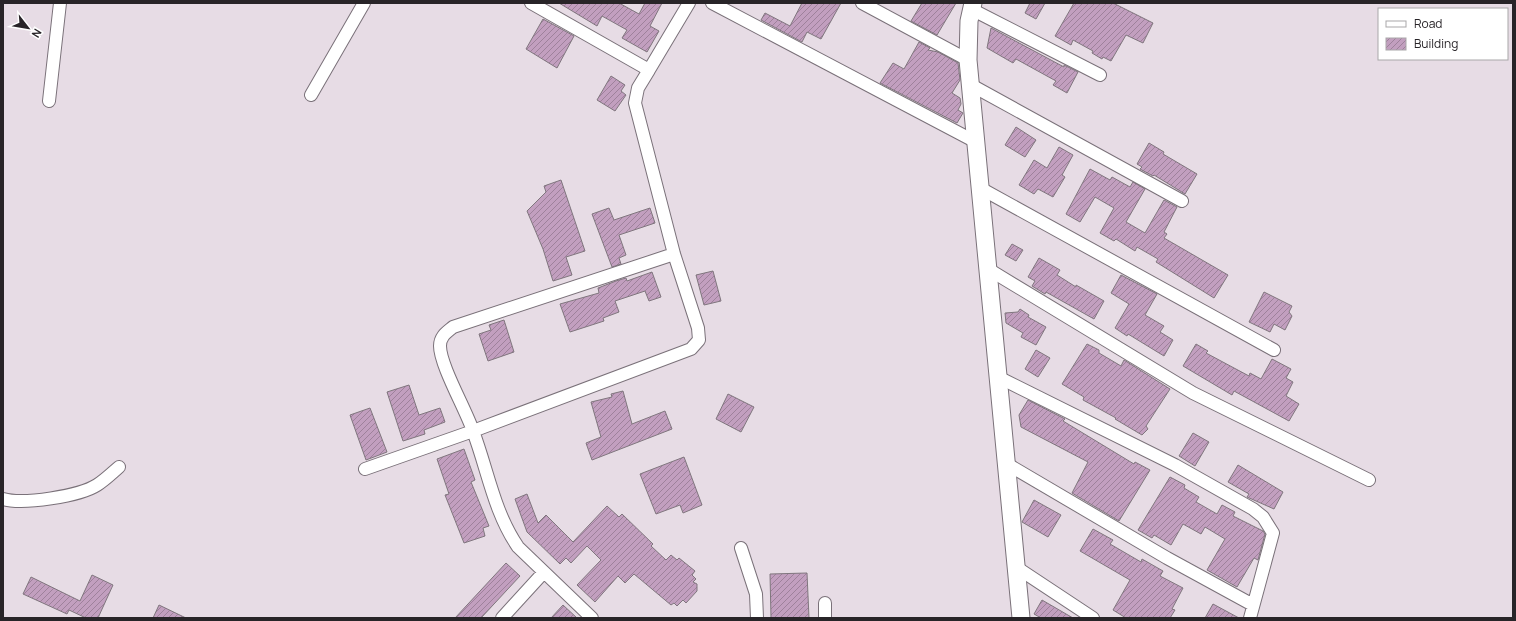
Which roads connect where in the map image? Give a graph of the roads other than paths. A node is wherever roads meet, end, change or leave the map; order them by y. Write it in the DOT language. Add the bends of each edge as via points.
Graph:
graph roads {
  1 [pos="60,3"];
  2 [pos="364,3"];
  3 [pos="531,3"];
  4 [pos="689,3"];
  5 [pos="712,3"];
  6 [pos="862,3"];
  7 [pos="972,6"];
  8 [pos="968,60"];
  9 [pos="649,70"];
  10 [pos="1100,75"];
  11 [pos="971,85"];
  12 [pos="311,95"];
  13 [pos="49,101"];
  14 [pos="976,142"];
  15 [pos="980,188"];
  16 [pos="1182,200"];
  17 [pos="674,254"];
  18 [pos="988,269"];
  19 [pos="1274,350"];
  20 [pos="998,377"];
  21 [pos="473,431"];
  22 [pos="1007,464"];
  23 [pos="119,467"];
  24 [pos="365,469"];
  25 [pos="1368,480"];
  26 [pos="3,499"];
  27 [pos="741,548"];
  28 [pos="1016,568"];
  29 [pos="544,572"];
  30 [pos="825,603"];
  31 [pos="1253,605"];
  32 [pos="502,618"];
  33 [pos="592,618"];
  34 [pos="757,618"];
  35 [pos="825,618"];
  36 [pos="1021,618"];
  37 [pos="1093,618"];
  38 [pos="1250,618"];
  1 -- 13 [label="street"];
  2 -- 12 [label="street"];
  3 -- 9 [label="street"];
  4 -- 9 [label="street"];
  5 -- 14 [label="street"];
  6 -- 8 [label="street"];
  7 -- 8 [label="street" via="968,31"];
  7 -- 10 [label="street"];
  8 -- 11 [label="street"];
  9 -- 17 [label="street" via="638,88 635,103"];
  11 -- 14 [label="street"];
  11 -- 16 [label="street"];
  14 -- 15 [label="street"];
  15 -- 18 [label="street"];
  15 -- 19 [label="street"];
  17 -- 21 [label="street" via="698,328 699,340 691,349"];
  17 -- 21 [label="street" via="453,327 442,335 440,345 444,361"];
  18 -- 20 [label="street"];
  18 -- 25 [label="street" via="1193,394"];
  20 -- 22 [label="street"];
  20 -- 31 [label="street" via="1176,465 1263,517 1274,533"];
  21 -- 24 [label="street"];
  21 -- 29 [label="street" via="494,501 510,535 518,547"];
  22 -- 28 [label="street"];
  22 -- 31 [label="street"];
  23 -- 26 [label="street" via="97,485 83,491 56,498 28,501"];
  27 -- 34 [label="street" via="756,594"];
  28 -- 36 [label="street"];
  28 -- 37 [label="street"];
  29 -- 32 [label="street"];
  29 -- 33 [label="street"];
  30 -- 35 [label="street"];
  31 -- 38 [label="street"];
}
